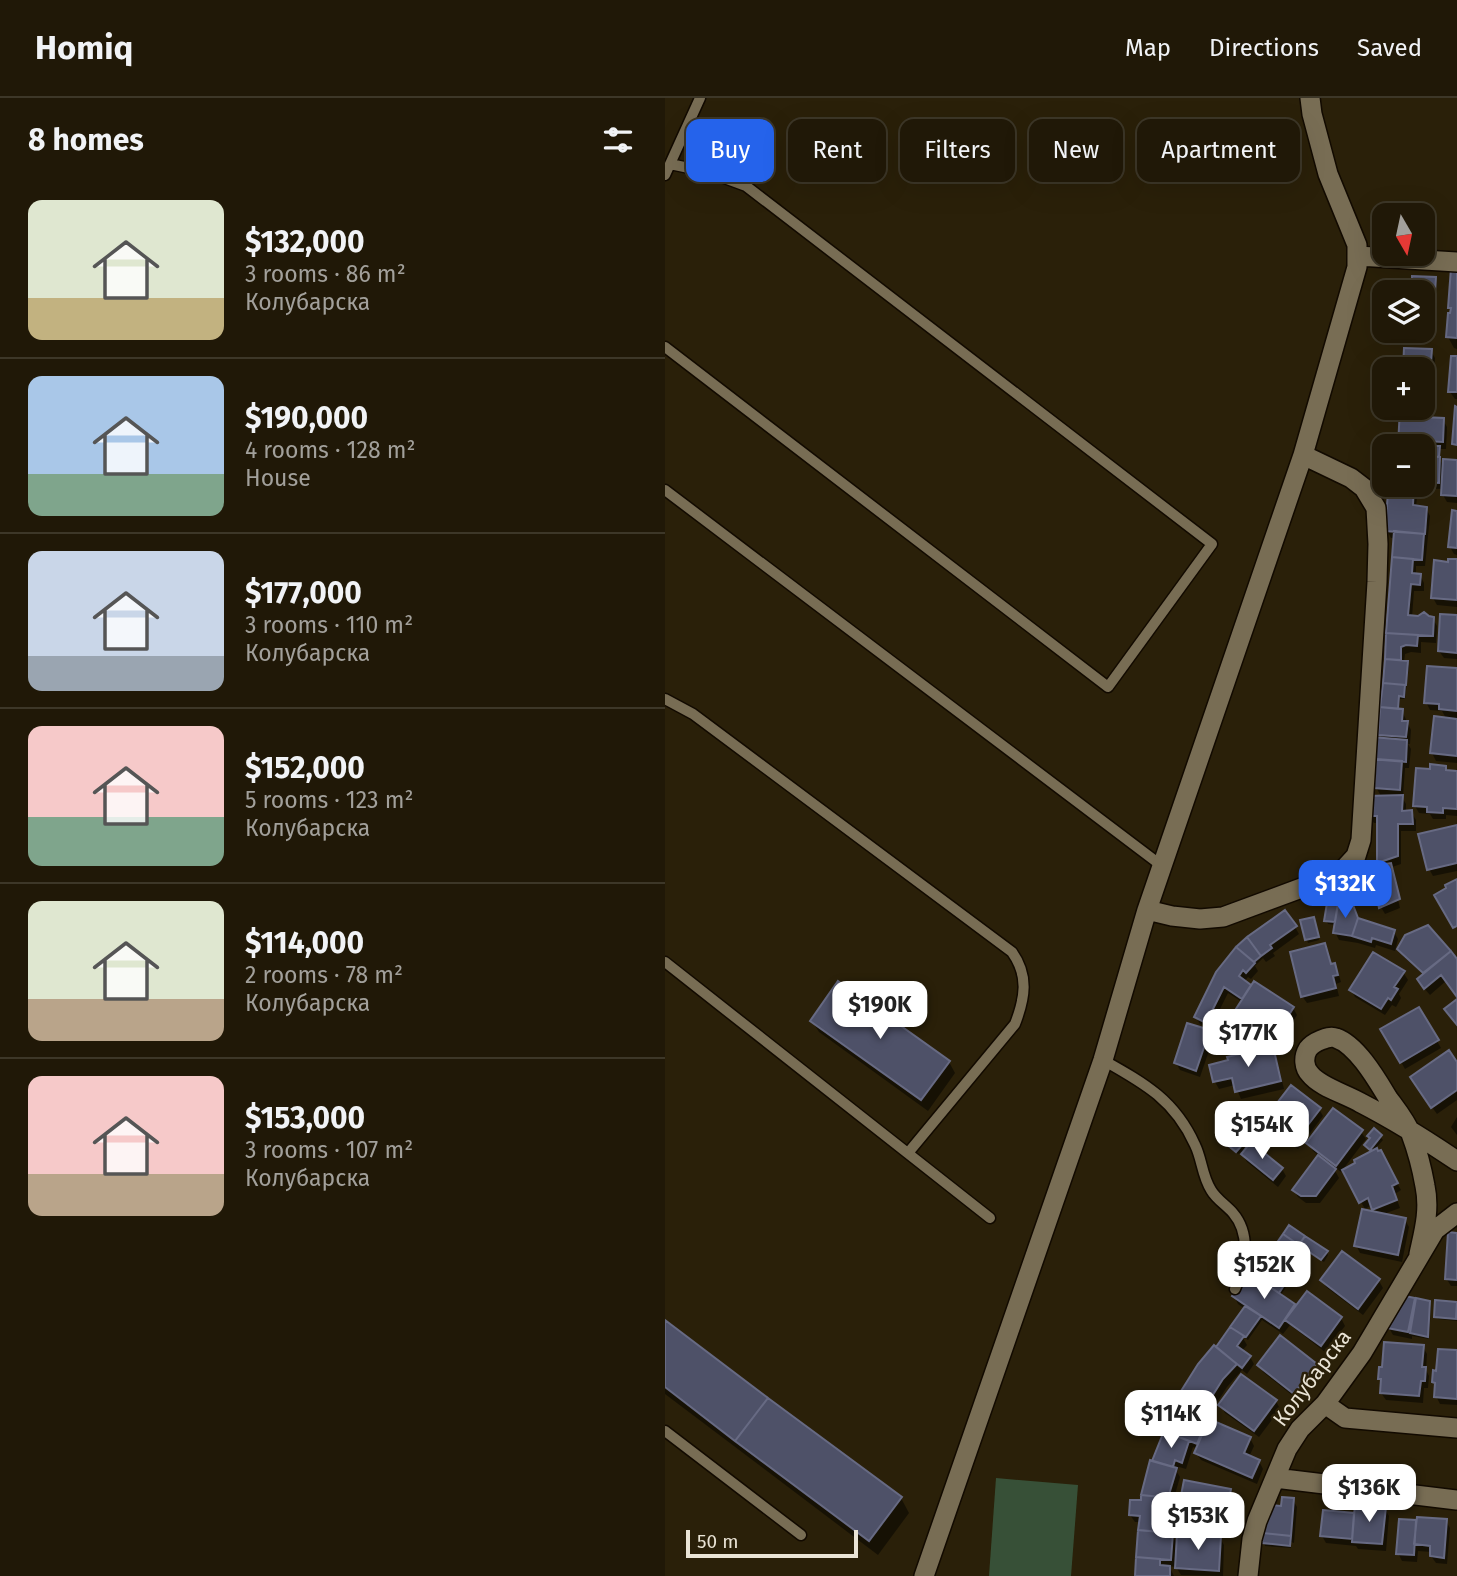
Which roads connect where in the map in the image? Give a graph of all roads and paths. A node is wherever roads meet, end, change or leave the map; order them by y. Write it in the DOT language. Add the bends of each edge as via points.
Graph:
graph roads {
  1 [pos="700,98"];
  2 [pos="1310,98"];
  3 [pos="667,169"];
  4 [pos="1358,256"];
  5 [pos="1457,262"];
  6 [pos="665,347"];
  7 [pos="1303,455"];
  8 [pos="665,490"];
  9 [pos="665,699"];
  10 [pos="1162,866"];
  11 [pos="1147,910"];
  12 [pos="665,962"];
  13 [pos="1103,1060"];
  14 [pos="1410,1132"];
  15 [pos="908,1153"];
  16 [pos="1457,1161"];
  17 [pos="1457,1213"];
  18 [pos="990,1218"];
  19 [pos="1419,1254"];
  20 [pos="1235,1289"];
  21 [pos="1325,1404"];
  22 [pos="1457,1428"];
  23 [pos="665,1431"];
  24 [pos="1275,1478"];
  25 [pos="1457,1500"];
  26 [pos="801,1535"];
  27 [pos="924,1576"];
  28 [pos="1248,1576"];
  1 -- 3 [label="lane"];
  2 -- 4 [label="street" via="1328,174"];
  3 -- 6 [label="lane" via="708,172 746,186 1212,544 1108,688"];
  4 -- 5 [label="street"];
  4 -- 7 [label="street"];
  7 -- 10 [label="street"];
  7 -- 11 [label="street" via="1351,478 1364,488 1376,508 1377,582 1361,840 1356,856 1323,880 1223,917 1200,919"];
  8 -- 10 [label="lane"];
  9 -- 15 [label="lane" via="704,722 1012,952 1021,965 1023,1004 1015,1024"];
  10 -- 11 [label="street"];
  11 -- 13 [label="street"];
  12 -- 15 [label="lane"];
  13 -- 20 [label="lane" via="1161,1097 1187,1128 1212,1193 1242,1228 1244,1265"];
  13 -- 27 [label="street"];
  14 -- 14 [label="street, Колубарска" via="1361,1058 1344,1042 1329,1037 1309,1048 1305,1065 1317,1081"];
  14 -- 16 [label="street, Колубарска"];
  14 -- 19 [label="street, Колубарска" via="1426,1187 1427,1212"];
  15 -- 18 [label="lane"];
  17 -- 19 [label="street, Колубарска" via="1435,1230"];
  19 -- 21 [label="street, Колубарска" via="1362,1353"];
  21 -- 22 [label="street" via="1345,1418"];
  21 -- 24 [label="street, Колубарска" via="1300,1429"];
  23 -- 26 [label="lane"];
  24 -- 25 [label="street"];
  24 -- 28 [label="street, Колубарска" via="1252,1539"];
}
